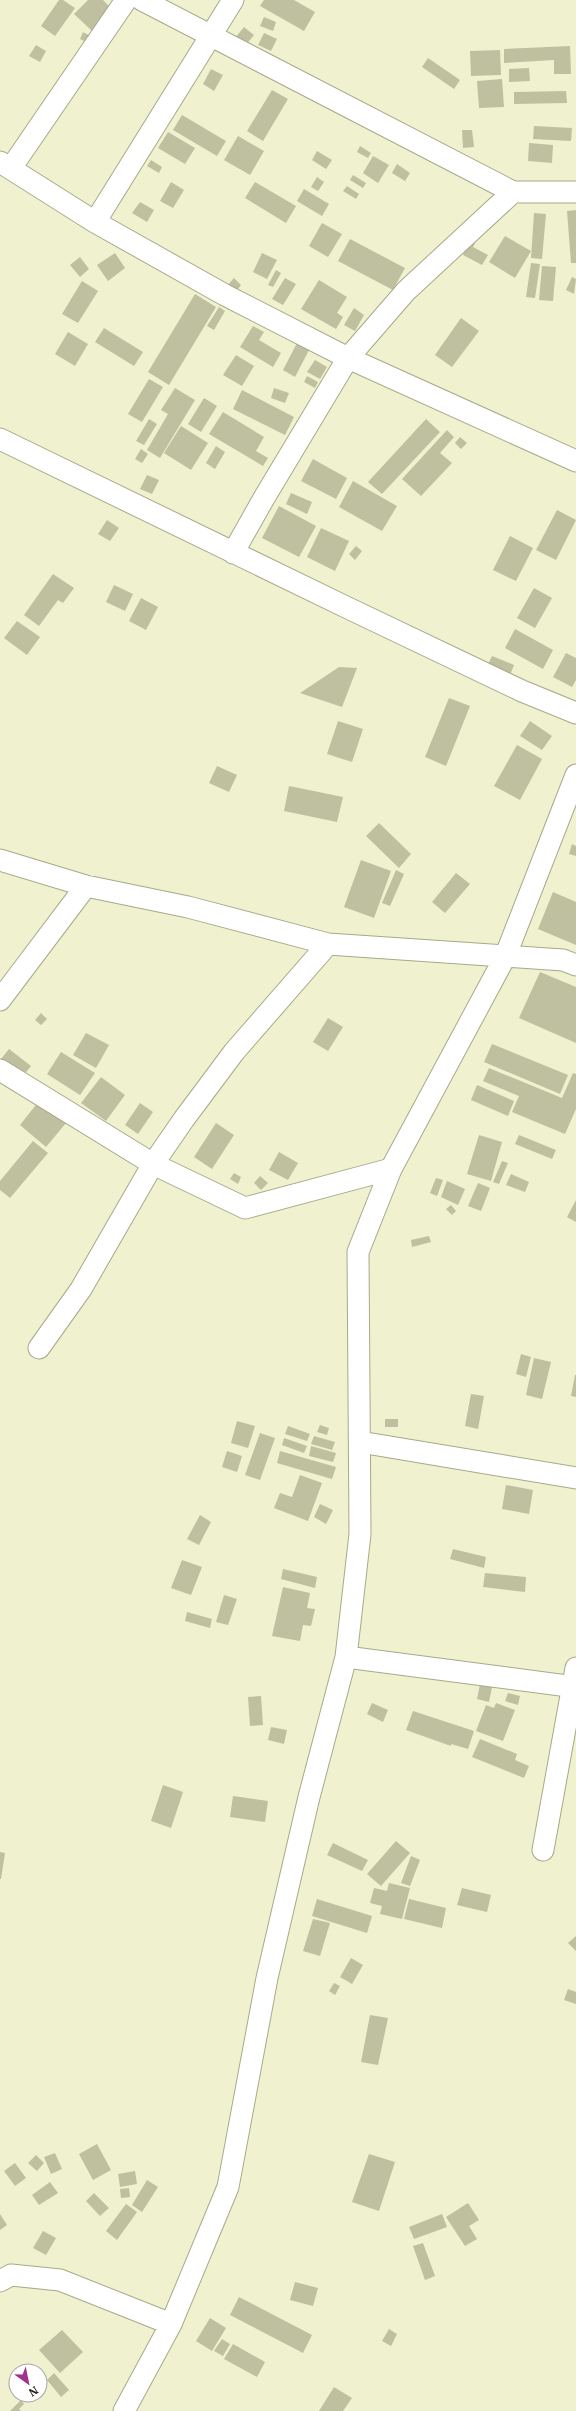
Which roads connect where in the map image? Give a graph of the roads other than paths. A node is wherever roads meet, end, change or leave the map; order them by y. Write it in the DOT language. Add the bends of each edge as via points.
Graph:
graph roads {
  1 [pos="126,0"];
  2 [pos="142,0"];
  3 [pos="233,0"];
  4 [pos="210,34"];
  5 [pos="5,165"];
  6 [pos="513,192"];
  7 [pos="576,192"];
  8 [pos="95,222"];
  9 [pos="348,358"];
  10 [pos="0,438"];
  11 [pos="576,461"];
  12 [pos="233,553"];
  13 [pos="576,713"];
  14 [pos="576,775"];
  15 [pos="0,860"];
  16 [pos="86,886"];
  17 [pos="328,944"];
  18 [pos="505,957"];
  19 [pos="576,965"];
  20 [pos="0,1000"];
  21 [pos="0,1070"];
  22 [pos="153,1164"];
  23 [pos="392,1169"];
  24 [pos="39,1348"];
  25 [pos="360,1442"];
  26 [pos="576,1478"];
  27 [pos="346,1657"];
  28 [pos="575,1680"];
  29 [pos="543,1850"];
  30 [pos="4,2275"];
  31 [pos="171,2324"];
  32 [pos="124,2411"];
  1 -- 5 [label="street"];
  2 -- 4 [label="street"];
  3 -- 4 [label="street"];
  4 -- 6 [label="street"];
  4 -- 8 [label="street"];
  5 -- 8 [label="street"];
  6 -- 7 [label="street"];
  6 -- 9 [label="street" via="406,291"];
  8 -- 9 [label="street" via="224,295"];
  9 -- 11 [label="street"];
  9 -- 12 [label="street"];
  10 -- 12 [label="street"];
  12 -- 13 [label="street" via="522,691"];
  14 -- 18 [label="street"];
  15 -- 16 [label="street"];
  16 -- 17 [label="street" via="188,907"];
  16 -- 20 [label="street"];
  17 -- 18 [label="street"];
  17 -- 22 [label="street" via="234,1052"];
  18 -- 19 [label="street" via="563,960"];
  18 -- 23 [label="street"];
  21 -- 22 [label="street"];
  22 -- 23 [label="street" via="245,1208"];
  22 -- 24 [label="street" via="81,1289"];
  23 -- 25 [label="street" via="358,1252"];
  25 -- 26 [label="street"];
  25 -- 27 [label="street" via="360,1534"];
  27 -- 28 [label="street"];
  27 -- 31 [label="street" via="309,1797 267,1978 228,2187"];
  28 -- 29 [label="street"];
  30 -- 31 [label="street" via="60,2280"];
  31 -- 32 [label="street"];
}
